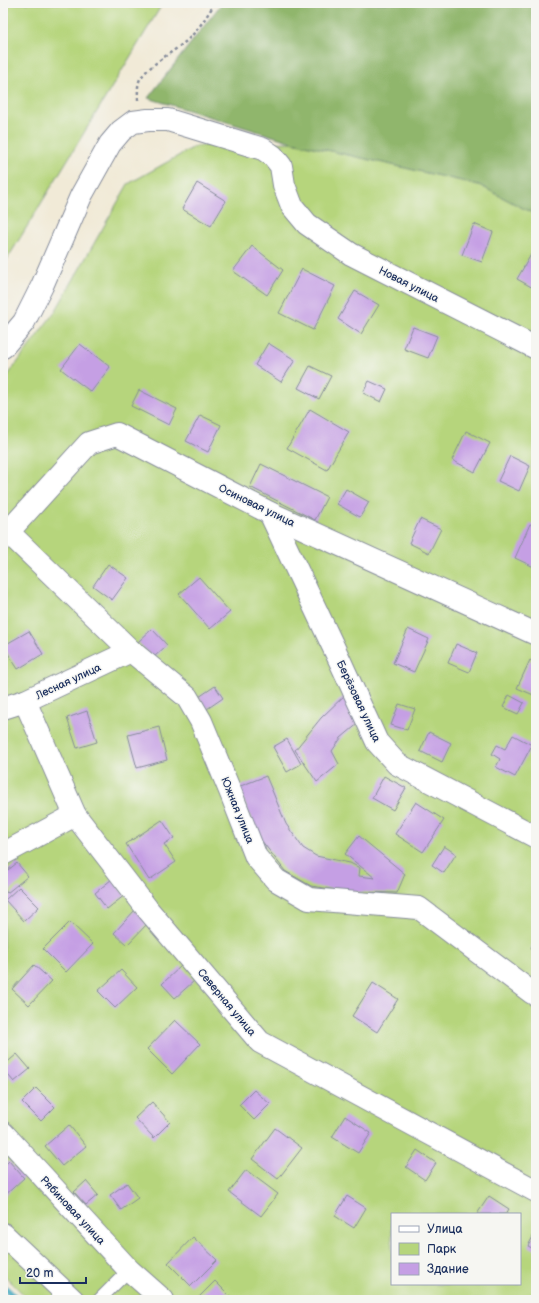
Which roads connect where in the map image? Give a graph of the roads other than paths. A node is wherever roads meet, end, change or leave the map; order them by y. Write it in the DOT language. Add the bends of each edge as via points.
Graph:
graph roads {
  1 [pos="3,347"];
  2 [pos="536,348"];
  3 [pos="270,512"];
  4 [pos="6,530"];
  5 [pos="536,634"];
  6 [pos="131,651"];
  7 [pos="25,701"];
  8 [pos="3,708"];
  9 [pos="75,815"];
  10 [pos="536,837"];
  11 [pos="3,854"];
  12 [pos="536,995"];
  13 [pos="3,1133"];
  14 [pos="536,1191"];
  15 [pos="3,1234"];
  16 [pos="129,1270"];
  17 [pos="73,1300"];
  18 [pos="98,1300"];
  19 [pos="163,1300"];
  1 -- 2 [label="street, Новая улица" via="24,322 81,196 110,144 133,122 168,120 262,149 273,156 281,166 284,185 292,206 307,224 351,254"];
  3 -- 4 [label="street, Осиновая улица" via="117,434 89,443"];
  3 -- 5 [label="street, Осиновая улица"];
  3 -- 10 [label="street, Берёзовая улица" via="376,742 397,764"];
  4 -- 6 [label="street, Южная улица"];
  6 -- 7 [label="street, Лесная улица"];
  6 -- 12 [label="street, Южная улица" via="188,697 201,721 256,857 276,880 309,899 419,908"];
  7 -- 8 [label="street, Лесная улица"];
  7 -- 9 [label="street, Северная улица"];
  9 -- 11 [label="street"];
  9 -- 14 [label="street, Северная улица" via="149,911 260,1042"];
  13 -- 16 [label="street, Рябиновая улица"];
  15 -- 17 [label="street"];
  16 -- 18 [label="lane"];
  16 -- 19 [label="street, Рябиновая улица"];
}
